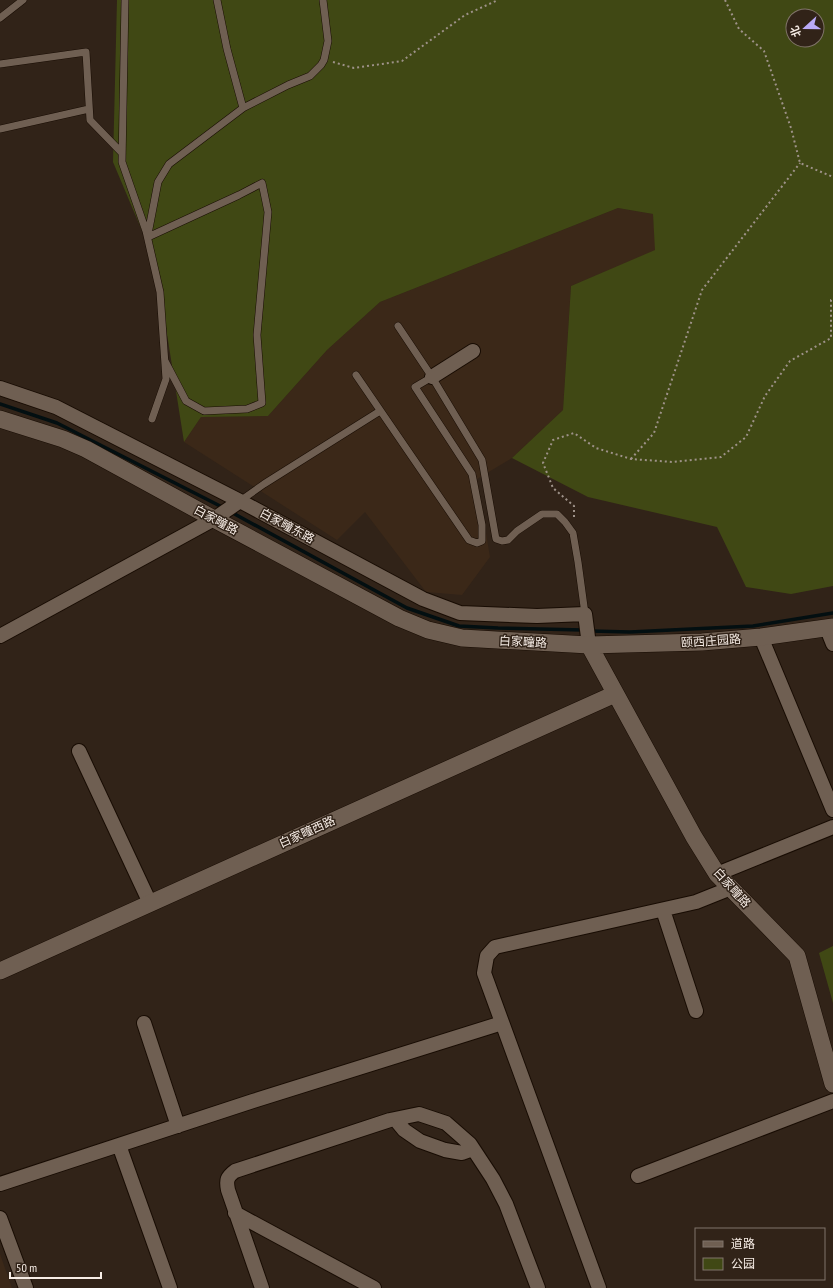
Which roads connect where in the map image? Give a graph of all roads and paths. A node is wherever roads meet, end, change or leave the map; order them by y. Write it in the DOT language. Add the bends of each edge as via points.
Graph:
graph roads {
  1 [pos="23,0"];
  2 [pos="217,0"];
  3 [pos="323,0"];
  4 [pos="498,0"];
  5 [pos="725,0"];
  6 [pos="125,1"];
  7 [pos="0,18"];
  8 [pos="324,60"];
  9 [pos="0,64"];
  10 [pos="243,108"];
  11 [pos="89,109"];
  12 [pos="0,129"];
  13 [pos="122,153"];
  14 [pos="800,163"];
  15 [pos="833,177"];
  16 [pos="148,237"];
  17 [pos="833,299"];
  18 [pos="398,326"];
  19 [pos="473,351"];
  20 [pos="165,362"];
  21 [pos="356,375"];
  22 [pos="432,377"];
  23 [pos="0,388"];
  24 [pos="380,411"];
  25 [pos="0,419"];
  26 [pos="152,419"];
  27 [pos="631,459"];
  28 [pos="227,510"];
  29 [pos="574,533"];
  30 [pos="830,628"];
  31 [pos="587,630"];
  32 [pos="0,636"];
  33 [pos="761,637"];
  34 [pos="833,644"];
  35 [pos="614,694"];
  36 [pos="79,751"];
  37 [pos="833,810"];
  38 [pos="833,828"];
  39 [pos="717,874"];
  40 [pos="731,888"];
  41 [pos="150,903"];
  42 [pos="663,910"];
  43 [pos="0,971"];
  44 [pos="696,1011"];
  45 [pos="144,1023"];
  46 [pos="502,1023"];
  47 [pos="833,1084"];
  48 [pos="833,1101"];
  49 [pos="395,1119"];
  50 [pos="178,1126"];
  51 [pos="119,1145"];
  52 [pos="473,1149"];
  53 [pos="638,1176"];
  54 [pos="0,1184"];
  55 [pos="235,1213"];
  56 [pos="0,1218"];
  57 [pos="26,1288"];
  58 [pos="170,1288"];
  59 [pos="262,1288"];
  60 [pos="374,1288"];
  61 [pos="538,1288"];
  62 [pos="599,1288"];
  1 -- 7 [label="lane"];
  2 -- 10 [label="lane"];
  3 -- 8 [label="lane" via="328,41"];
  4 -- 8 [label="path" via="465,15 402,61 354,68"];
  5 -- 14 [label="path" via="739,29 764,51 791,128"];
  6 -- 13 [label="lane"];
  8 -- 10 [label="lane" via="310,76"];
  9 -- 11 [label="lane" via="86,52"];
  10 -- 16 [label="lane" via="169,164 158,182"];
  11 -- 12 [label="lane"];
  11 -- 13 [label="lane" via="90,120"];
  13 -- 16 [label="lane" via="122,162"];
  14 -- 15 [label="path"];
  14 -- 27 [label="path" via="702,290 654,433"];
  16 -- 20 [label="lane" via="160,292"];
  16 -- 20 [label="lane" via="262,183 268,212 256,335 262,403 247,409 204,411 186,401"];
  17 -- 27 [label="path" via="831,338 790,361 765,396 746,437 721,457 673,462"];
  18 -- 22 [label="lane"];
  19 -- 22 [label="street"];
  20 -- 26 [label="lane" via="166,379"];
  21 -- 24 [label="lane"];
  22 -- 24 [label="lane" via="415,387 472,474 482,525 482,540 477,543 469,540"];
  22 -- 29 [label="lane" via="482,460 496,538 508,540 542,514 557,514"];
  23 -- 28 [label="street, 白家疃东路" via="56,406"];
  24 -- 28 [label="lane"];
  25 -- 28 [label="street, 白家疃路" via="62,439"];
  27 -- 29 [label="path" via="596,448 574,433 553,440 543,463 553,488 574,506"];
  28 -- 31 [label="street, 白家疃东路" via="423,599 460,613 537,616"];
  28 -- 31 [label="street, 白家疃路" via="399,618 428,630 462,638"];
  28 -- 32 [label="street"];
  29 -- 31 [label="lane"];
  30 -- 33 [label="street, 颐西庄园路"];
  30 -- 34 [label="street"];
  31 -- 33 [label="street, 颐西庄园路" via="702,642"];
  31 -- 35 [label="street, 白家疃路"];
  33 -- 37 [label="street"];
  35 -- 39 [label="street, 白家疃路" via="694,838"];
  35 -- 41 [label="street, 白家疃西路"];
  36 -- 41 [label="street"];
  38 -- 39 [label="street"];
  39 -- 40 [label="street, 白家疃路"];
  40 -- 42 [label="street" via="696,902"];
  40 -- 47 [label="street, 白家疃路" via="797,956"];
  41 -- 43 [label="street, 白家疃西路"];
  42 -- 44 [label="street"];
  42 -- 46 [label="street" via="495,947 487,956 484,974"];
  45 -- 50 [label="street"];
  46 -- 50 [label="street"];
  46 -- 62 [label="street"];
  48 -- 53 [label="street"];
  49 -- 52 [label="street" via="404,1130 432,1146 462,1153"];
  49 -- 52 [label="street" via="419,1114 446,1123"];
  49 -- 55 [label="street" via="235,1171 228,1176 226,1182"];
  50 -- 51 [label="street"];
  51 -- 54 [label="street"];
  51 -- 58 [label="street"];
  52 -- 61 [label="street" via="506,1204"];
  55 -- 59 [label="street"];
  55 -- 60 [label="street"];
  56 -- 57 [label="street"];
}
